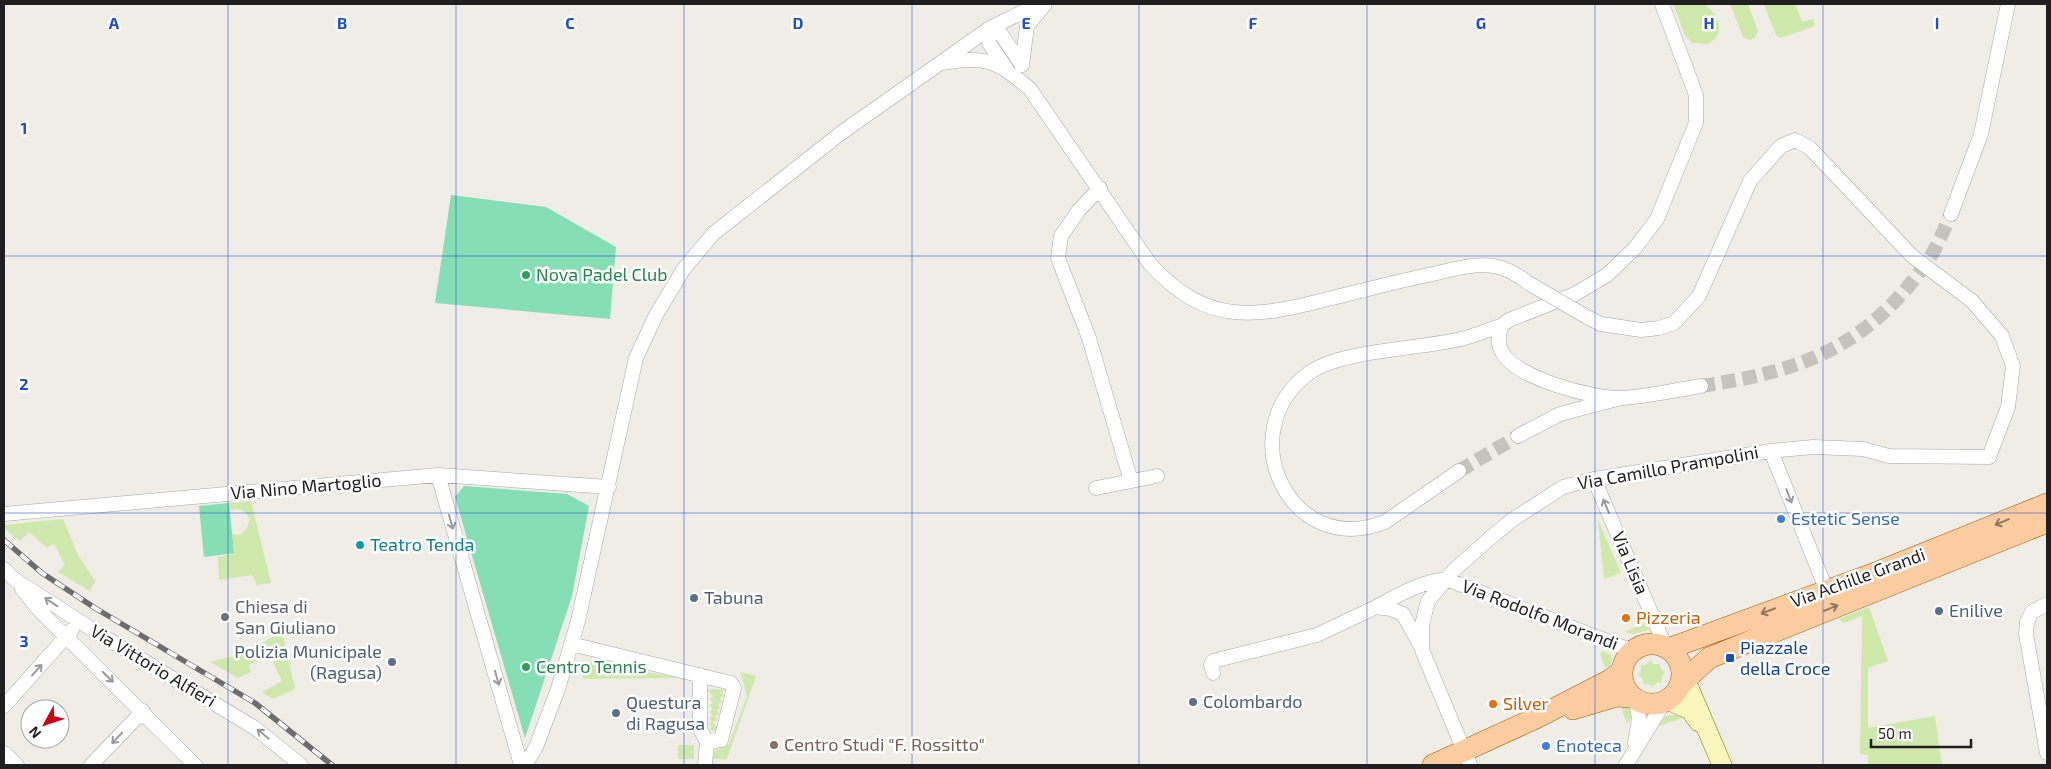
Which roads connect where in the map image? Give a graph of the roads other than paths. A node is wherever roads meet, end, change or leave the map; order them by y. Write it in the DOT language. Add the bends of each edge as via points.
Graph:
graph roads {
  1 [pos="1039,4"];
  2 [pos="1045,4"];
  3 [pos="1662,4"];
  4 [pos="2008,4"];
  5 [pos="990,28"];
  6 [pos="939,63"];
  7 [pos="1022,65"];
  8 [pos="1008,70"];
  9 [pos="1030,90"];
  10 [pos="1100,188"];
  11 [pos="1951,214"];
  12 [pos="1501,326"];
  13 [pos="1701,386"];
  14 [pos="1620,398"];
  15 [pos="1518,436"];
  16 [pos="1772,451"];
  17 [pos="1459,471"];
  18 [pos="438,475"];
  19 [pos="1157,476"];
  20 [pos="1594,479"];
  21 [pos="1131,481"];
  22 [pos="609,487"];
  23 [pos="1096,488"];
  24 [pos="2047,504"];
  25 [pos="4,514"];
  26 [pos="2047,522"];
  27 [pos="9,574"];
  28 [pos="1446,579"];
  29 [pos="1826,590"];
  30 [pos="2047,604"];
  31 [pos="1376,607"];
  32 [pos="80,621"];
  33 [pos="101,635"];
  34 [pos="67,637"];
  35 [pos="571,644"];
  36 [pos="1667,649"];
  37 [pos="1422,650"];
  38 [pos="1633,651"];
  39 [pos="86,655"];
  40 [pos="1622,671"];
  41 [pos="1212,673"];
  42 [pos="700,675"];
  43 [pos="1676,687"];
  44 [pos="1634,698"];
  45 [pos="4,706"];
  46 [pos="143,711"];
  47 [pos="1536,718"];
  48 [pos="1705,729"];
  49 [pos="707,742"];
  50 [pos="1633,751"];
  51 [pos="4,753"];
  52 [pos="2047,753"];
  53 [pos="1467,758"];
  54 [pos="1720,764"];
  55 [pos="17,765"];
  56 [pos="91,765"];
  57 [pos="196,765"];
  58 [pos="300,765"];
  59 [pos="523,765"];
  60 [pos="706,765"];
  61 [pos="1433,765"];
  62 [pos="1626,765"];
  1 -- 5 [label="street"];
  2 -- 7 [label="street" via="1027,26"];
  3 -- 12 [label="street" via="1696,95 1696,123 1656,219 1634,248 1607,275 1574,294 1518,315"];
  4 -- 11 [label="street" via="1981,134"];
  5 -- 6 [label="street"];
  5 -- 7 [label="street" via="1001,34"];
  5 -- 8 [label="street" via="990,43"];
  6 -- 8 [label="street" via="973,58"];
  6 -- 22 [label="street" via="841,133 713,234 683,270 656,315 636,358"];
  7 -- 9 [label="street"];
  8 -- 9 [label="street"];
  9 -- 10 [label="street"];
  10 -- 16 [label="street, Via Camillo Prampolini, bridge" via="1150,264 1168,283 1210,306 1230,312 1281,311 1399,281 1488,266 1506,269 1608,326 1641,330 1674,323 1699,296 1750,181 1781,146 1795,140 1810,148 1912,256 1972,301 2002,336 2014,366 2008,407 1989,457 1889,456 1863,449 1812,447"];
  10 -- 21 [label="street" via="1061,236 1058,258 1089,338"];
  12 -- 14 [label="street" via="1498,339 1502,352 1526,372 1564,388"];
  12 -- 17 [label="street" via="1460,339 1344,359 1320,367 1298,382 1274,425 1274,468 1286,493 1313,519 1339,528 1372,528 1385,522"];
  13 -- 14 [label="street"];
  14 -- 15 [label="street" via="1560,414"];
  16 -- 20 [label="street, Via Camillo Prampolini"];
  16 -- 29 [label="street, one-way"];
  18 -- 22 [label="street, Via Nino Martoglio"];
  18 -- 25 [label="street, Via Nino Martoglio"];
  18 -- 59 [label="street, one-way"];
  19 -- 21 [label="street"];
  20 -- 28 [label="street, Via Camillo Prampolini" via="1563,487 1512,520"];
  36 -- 20 [label="street, Via Lisia, one-way"];
  21 -- 23 [label="street"];
  22 -- 35 [label="street"];
  24 -- 29 [label="main road, Via Achille Grandi, one-way"];
  43 -- 26 [label="main road, Via Achille Grandi, one-way" via="1709,658"];
  32 -- 27 [label="street, Via Vittorio Alfieri, one-way"];
  27 -- 34 [label="street"];
  28 -- 31 [label="street" via="1414,587"];
  28 -- 37 [label="street, Via Camillo Prampolini" via="1428,601 1422,625"];
  28 -- 38 [label="street, Via Rodolfo Morandi"];
  29 -- 36 [label="main road, Via Achille Grandi, one-way"];
  30 -- 52 [label="street" via="2032,612 2026,634"];
  31 -- 37 [label="street" via="1403,614"];
  31 -- 41 [label="street" via="1317,635 1213,661"];
  32 -- 33 [label="street, Via Vittorio Alfieri"];
  32 -- 34 [label="street"];
  33 -- 39 [label="street" via="92,634 82,642"];
  58 -- 33 [label="street, Via Vittorio Alfieri, one-way" via="255,728"];
  34 -- 39 [label="street"];
  45 -- 34 [label="street, one-way"];
  35 -- 42 [label="street"];
  35 -- 59 [label="street" via="547,720 536,747"];
  36 -- 38 [label="main road" via="1649,644"];
  36 -- 43 [label="main road" via="1675,656"];
  37 -- 53 [label="street, Via Camillo Prampolini"];
  38 -- 40 [label="main road"];
  39 -- 46 [label="street, one-way"];
  40 -- 44 [label="main road" via="1625,688"];
  40 -- 47 [label="main road"];
  42 -- 49 [label="street" via="700,729"];
  42 -- 49 [label="street" via="734,686 720,740"];
  43 -- 44 [label="main road" via="1651,704"];
  43 -- 48 [label="street"];
  43 -- 48 [label="street"];
  43 -- 50 [label="street"];
  44 -- 47 [label="main road" via="1617,696"];
  44 -- 50 [label="street" via="1639,719"];
  46 -- 56 [label="street, one-way"];
  46 -- 57 [label="street"];
  47 -- 53 [label="main road"];
  48 -- 54 [label="street"];
  49 -- 60 [label="street"];
  50 -- 62 [label="street"];
  51 -- 55 [label="street"];
  53 -- 61 [label="main road"];
}
